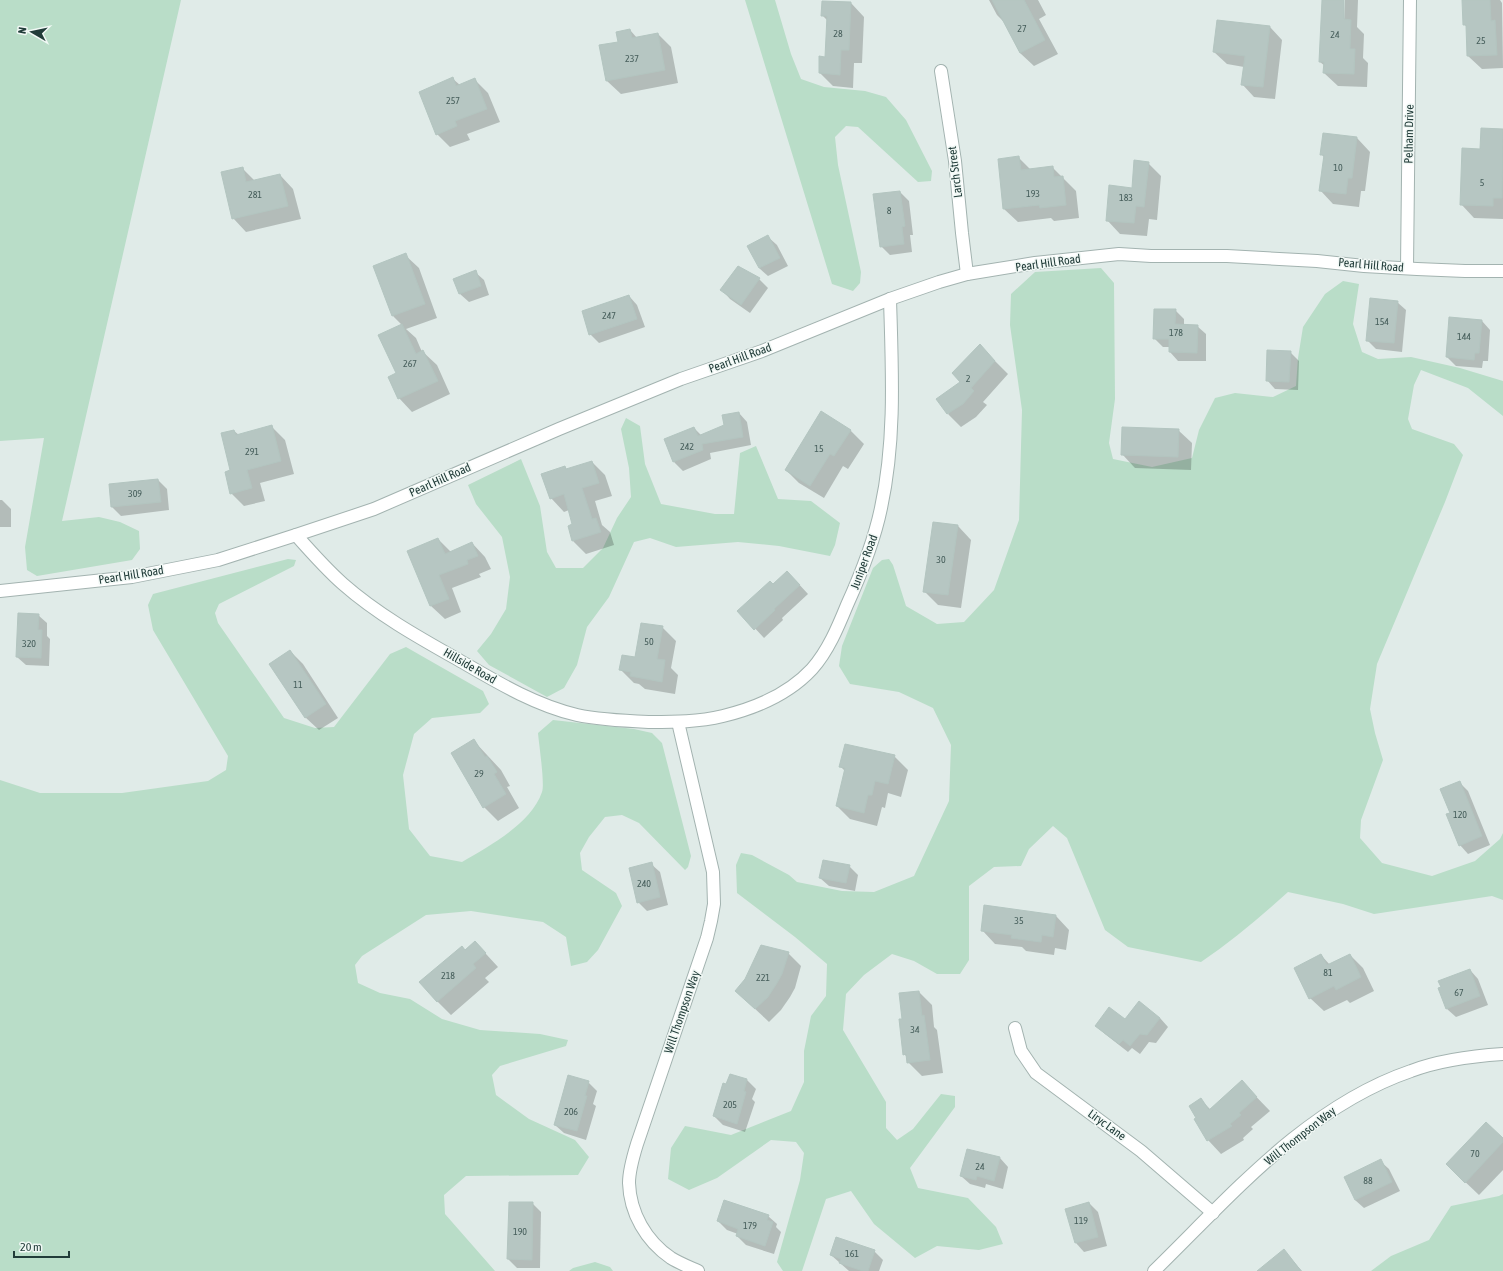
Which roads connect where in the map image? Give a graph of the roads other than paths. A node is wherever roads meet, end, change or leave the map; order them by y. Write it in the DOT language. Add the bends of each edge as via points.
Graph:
graph roads {
  1 [pos="1410,0"];
  2 [pos="941,71"];
  3 [pos="1407,268"];
  4 [pos="1503,271"];
  5 [pos="968,274"];
  6 [pos="890,299"];
  7 [pos="296,535"];
  8 [pos="0,591"];
  9 [pos="678,722"];
  10 [pos="1015,1028"];
  11 [pos="1503,1054"];
  12 [pos="1213,1213"];
  13 [pos="698,1271"];
  14 [pos="1154,1271"];
  1 -- 3 [label="street, Pelham Drive"];
  2 -- 5 [label="street, Larch Street"];
  3 -- 4 [label="street, Pearl Hill Road"];
  3 -- 5 [label="street, Pearl Hill Road" via="1227,256 1119,254"];
  5 -- 6 [label="street, Pearl Hill Road"];
  6 -- 7 [label="street, Pearl Hill Road" via="681,379 374,509"];
  6 -- 9 [label="street, Juniper Road" via="892,406 891,443 885,489 867,557 837,628 813,668 792,688 764,703 735,713 698,721"];
  7 -- 8 [label="street, Pearl Hill Road" via="218,560 132,577"];
  7 -- 9 [label="street, Hillside Road" via="343,584 374,608 507,688 577,715 625,721"];
  9 -- 13 [label="street, Will Thompson Way" via="711,864 714,904 703,951 637,1144 629,1182 633,1208 648,1236 662,1252"];
  10 -- 12 [label="street, Liryc Lane" via="1021,1051 1036,1074 1141,1150"];
  11 -- 12 [label="street, Will Thompson Way" via="1435,1064 1410,1071 1364,1091 1307,1127"];
  12 -- 14 [label="street, Will Thompson Way"];
}
